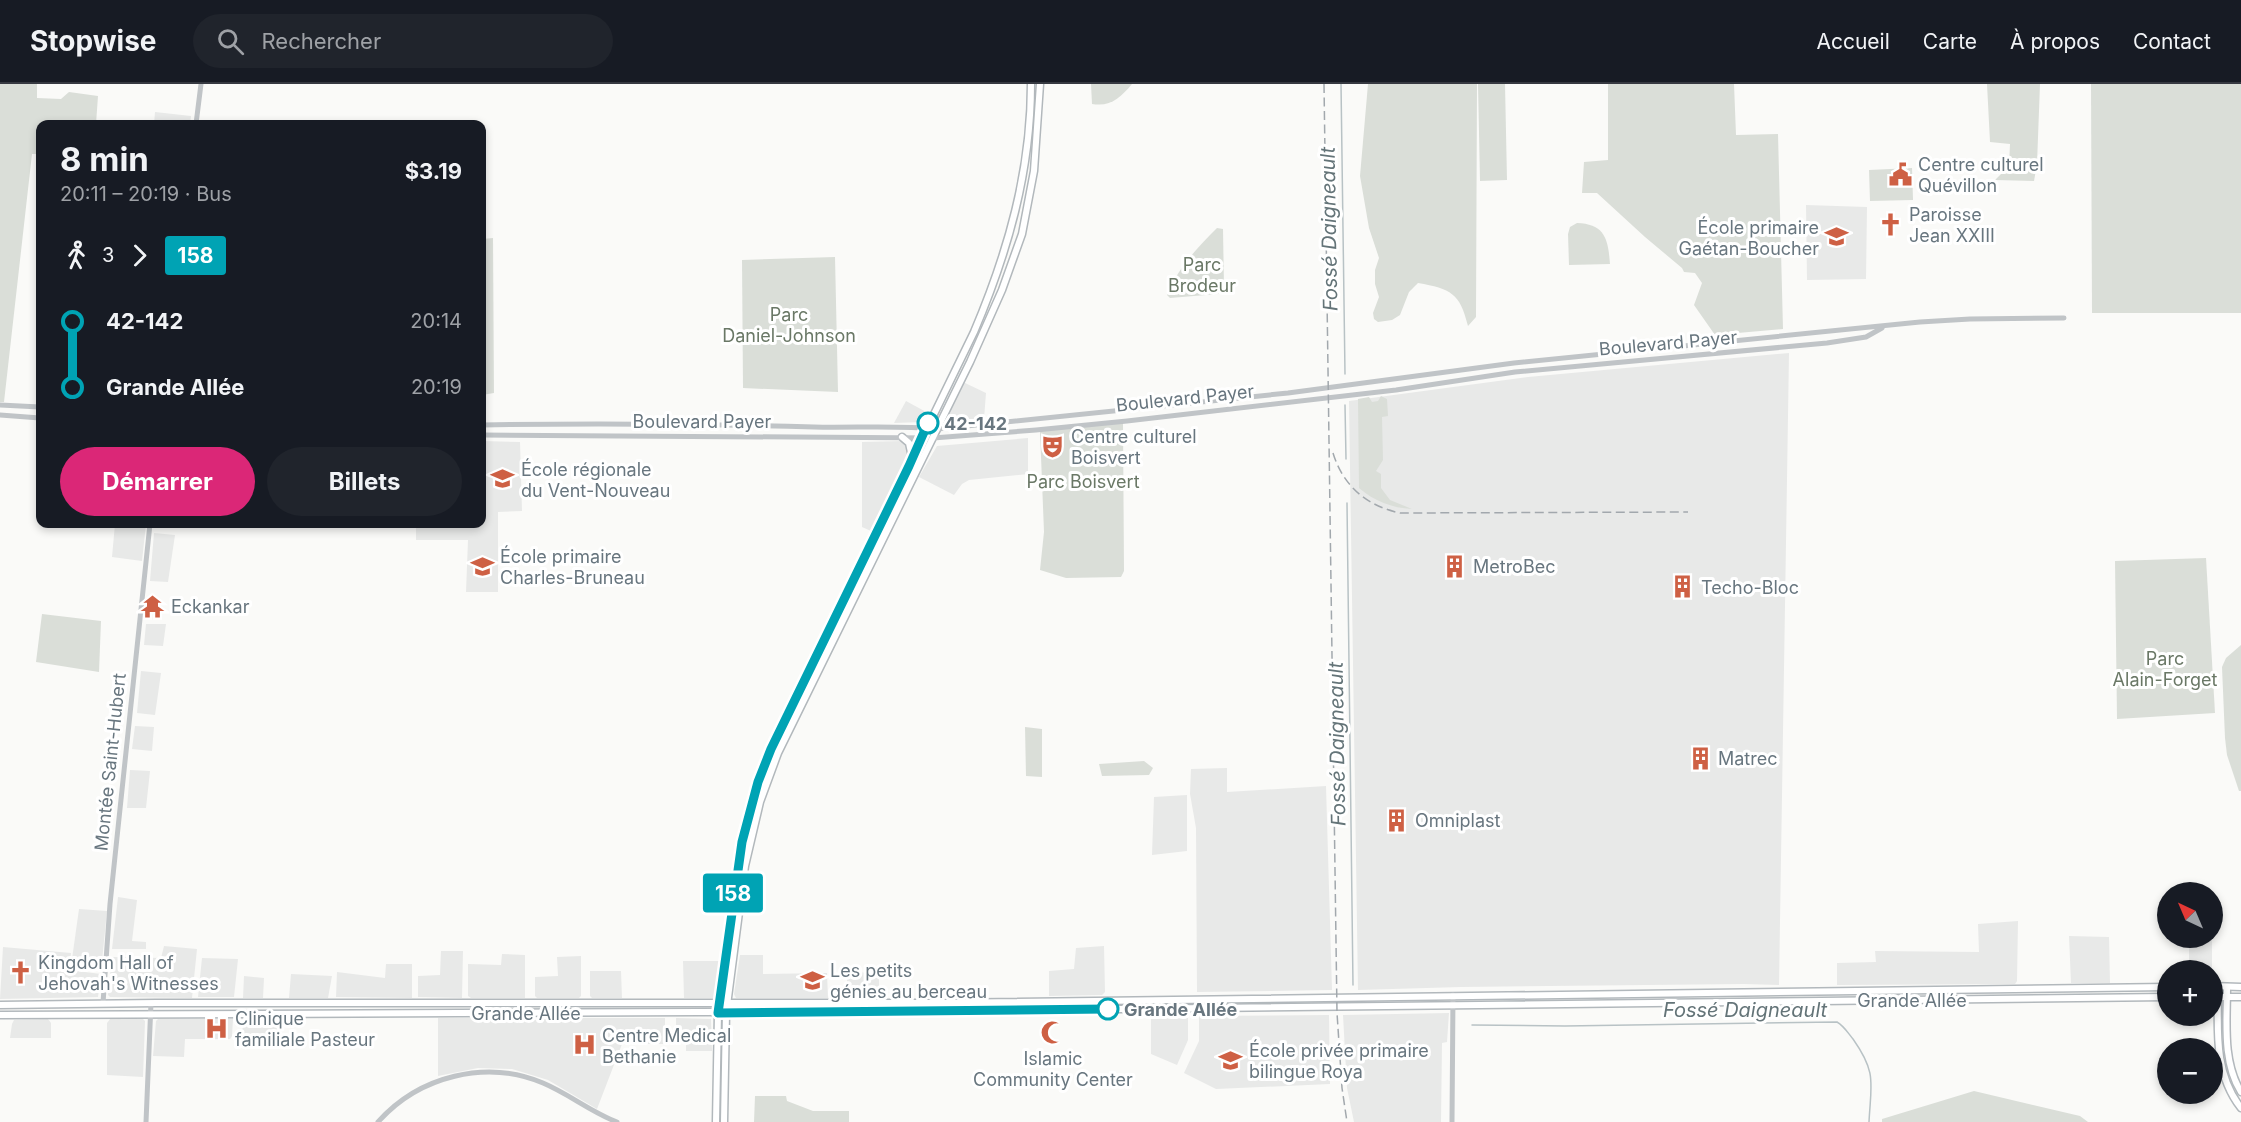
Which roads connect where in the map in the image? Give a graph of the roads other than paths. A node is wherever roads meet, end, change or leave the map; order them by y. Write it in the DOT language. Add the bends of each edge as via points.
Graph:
graph roads {
  1 [pos="201,84"];
  2 [pos="1031,84"];
  3 [pos="1040,84"];
  4 [pos="196,120"];
  5 [pos="2064,318"];
  6 [pos="1886,326"];
  7 [pos="1278,394"];
  8 [pos="1279,403"];
  9 [pos="0,405"];
  10 [pos="36,407"];
  11 [pos="0,415"];
  12 [pos="36,418"];
  13 [pos="984,424"];
  14 [pos="486,425"];
  15 [pos="926,428"];
  16 [pos="937,429"];
  17 [pos="985,434"];
  18 [pos="486,435"];
  19 [pos="902,437"];
  20 [pos="921,437"];
  21 [pos="933,438"];
  22 [pos="912,459"];
  23 [pos="880,525"];
  24 [pos="150,528"];
  25 [pos="888,529"];
  26 [pos="2157,987"];
  27 [pos="2223,987"];
  28 [pos="2228,987"];
  29 [pos="2241,987"];
  30 [pos="1453,995"];
  31 [pos="2157,997"];
  32 [pos="2223,997"];
  33 [pos="2228,997"];
  34 [pos="2241,997"];
  35 [pos="103,1003"];
  36 [pos="151,1003"];
  37 [pos="719,1003"];
  38 [pos="727,1003"];
  39 [pos="0,1005"];
  40 [pos="1454,1005"];
  41 [pos="726,1012"];
  42 [pos="150,1013"];
  43 [pos="718,1013"];
  44 [pos="0,1015"];
  45 [pos="2217,1026"];
  46 [pos="2241,1092"];
  47 [pos="2241,1108"];
  48 [pos="146,1122"];
  49 [pos="378,1122"];
  50 [pos="617,1122"];
  51 [pos="716,1122"];
  52 [pos="724,1122"];
  53 [pos="1452,1122"];
  1 -- 4 [label="street"];
  2 -- 15 [label="main road" via="1021,190 1002,260 974,332"];
  3 -- 16 [label="main road" via="1034,171 1022,234 1002,290"];
  5 -- 6 [label="street, Boulevard Payer" via="1970,319"];
  6 -- 7 [label="street, Boulevard Payer" via="1514,363"];
  6 -- 8 [label="street, Boulevard Payer" via="1866,337 1827,343 1515,372"];
  7 -- 8 [label="street"];
  7 -- 13 [label="street, Boulevard Payer"];
  8 -- 17 [label="street, Boulevard Payer"];
  9 -- 10 [label="street"];
  11 -- 12 [label="street"];
  13 -- 16 [label="street, Boulevard Payer"];
  13 -- 17 [label="street"];
  14 -- 15 [label="street, Boulevard Payer"];
  15 -- 16 [label="street, Boulevard Payer"];
  15 -- 20 [label="main road"];
  16 -- 21 [label="main road"];
  17 -- 21 [label="street, Boulevard Payer"];
  18 -- 19 [label="street, Boulevard Payer"];
  19 -- 20 [label="street, Boulevard Payer"];
  19 -- 22 [label="main road" via="909,443"];
  20 -- 21 [label="street, Boulevard Payer"];
  20 -- 22 [label="main road"];
  21 -- 25 [label="main road"];
  22 -- 23 [label="main road"];
  23 -- 25 [label="main road"];
  23 -- 37 [label="main road" via="758,782 742,842"];
  24 -- 35 [label="street, Montée Saint-Hubert"];
  25 -- 38 [label="main road" via="778,753 760,802 745,866"];
  26 -- 30 [label="main road, Grande Allée"];
  27 -- 28 [label="main road"];
  28 -- 29 [label="main road"];
  28 -- 33 [label="main road"];
  30 -- 38 [label="main road, Grande Allée"];
  30 -- 40 [label="street"];
  31 -- 40 [label="main road, Grande Allée"];
  32 -- 33 [label="main road"];
  33 -- 34 [label="main road"];
  33 -- 46 [label="main road" via="2228,1056"];
  35 -- 36 [label="main road, Grande Allée"];
  35 -- 39 [label="main road, Grande Allée"];
  36 -- 37 [label="main road, Grande Allée"];
  36 -- 42 [label="street"];
  37 -- 38 [label="main road, Grande Allée"];
  37 -- 43 [label="main road"];
  38 -- 41 [label="main road"];
  40 -- 41 [label="main road, Grande Allée"];
  40 -- 53 [label="street"];
  41 -- 43 [label="main road, Grande Allée"];
  41 -- 52 [label="main road"];
  42 -- 43 [label="main road, Grande Allée"];
  42 -- 44 [label="main road, Grande Allée"];
  42 -- 48 [label="street"];
  43 -- 51 [label="main road"];
  45 -- 47 [label="main road" via="2220,1067"];
  49 -- 50 [label="street" via="403,1099 429,1084 461,1074 485,1072 539,1081"];
}
